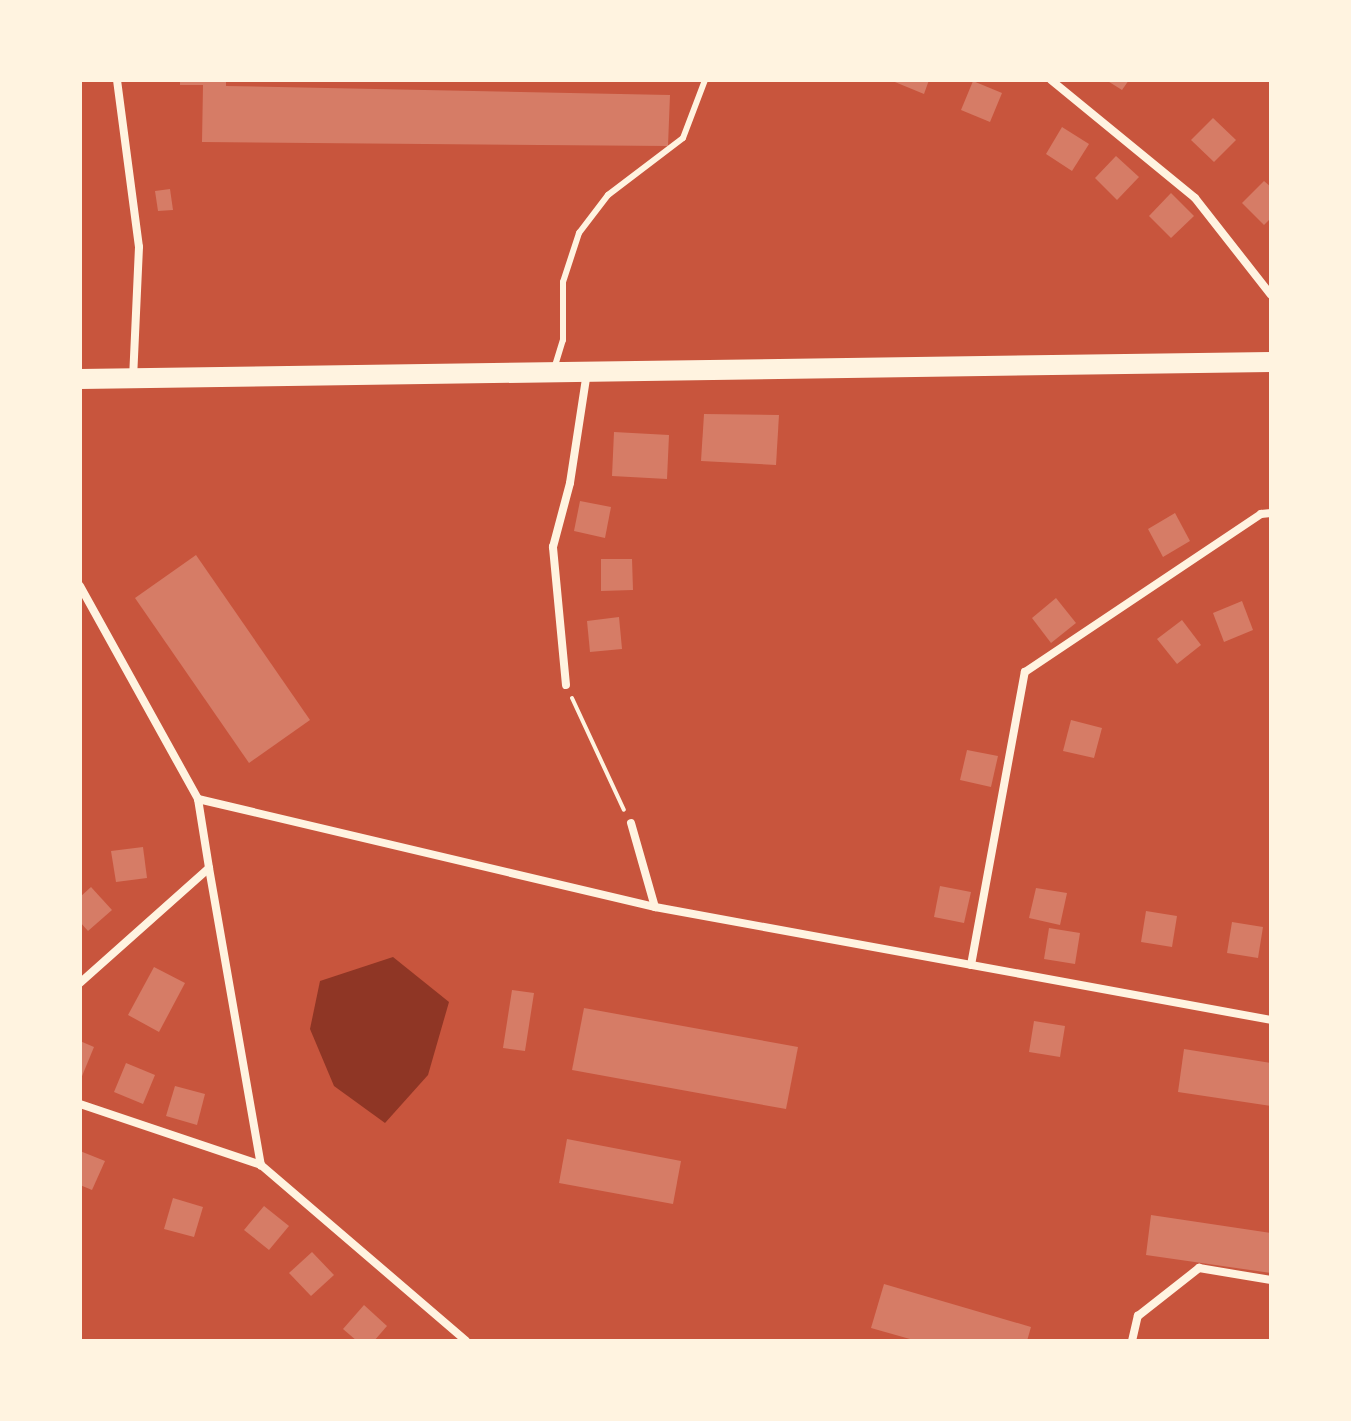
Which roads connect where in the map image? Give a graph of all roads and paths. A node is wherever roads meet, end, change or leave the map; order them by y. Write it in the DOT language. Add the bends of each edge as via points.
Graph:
graph roads {
  1 [pos="117,80"];
  2 [pos="705,80"];
  3 [pos="1051,80"];
  4 [pos="1271,295"];
  5 [pos="1271,362"];
  6 [pos="554,370"];
  7 [pos="587,371"];
  8 [pos="133,378"];
  9 [pos="80,379"];
  10 [pos="1271,513"];
  11 [pos="80,586"];
  12 [pos="566,685"];
  13 [pos="198,799"];
  14 [pos="631,823"];
  15 [pos="209,868"];
  16 [pos="655,907"];
  17 [pos="971,965"];
  18 [pos="80,983"];
  19 [pos="1271,1020"];
  20 [pos="80,1104"];
  21 [pos="261,1165"];
  22 [pos="1271,1280"];
  23 [pos="466,1341"];
  24 [pos="1132,1341"];
  1 -- 8 [label="street" via="139,247"];
  2 -- 6 [label="lane" via="683,138 608,195 579,233 563,282 563,340"];
  3 -- 4 [label="street" via="1195,198"];
  5 -- 7 [label="highway"];
  6 -- 7 [label="highway"];
  6 -- 8 [label="highway"];
  7 -- 12 [label="street" via="570,483 553,547"];
  8 -- 9 [label="highway"];
  10 -- 17 [label="street" via="1261,514 1025,672"];
  11 -- 13 [label="street"];
  12 -- 14 [label="path"];
  13 -- 15 [label="street"];
  13 -- 16 [label="street"];
  14 -- 16 [label="street"];
  15 -- 18 [label="street"];
  15 -- 21 [label="street"];
  16 -- 17 [label="street"];
  17 -- 19 [label="street"];
  20 -- 21 [label="street"];
  21 -- 23 [label="street"];
  22 -- 24 [label="street" via="1199,1268 1138,1316"];
}
